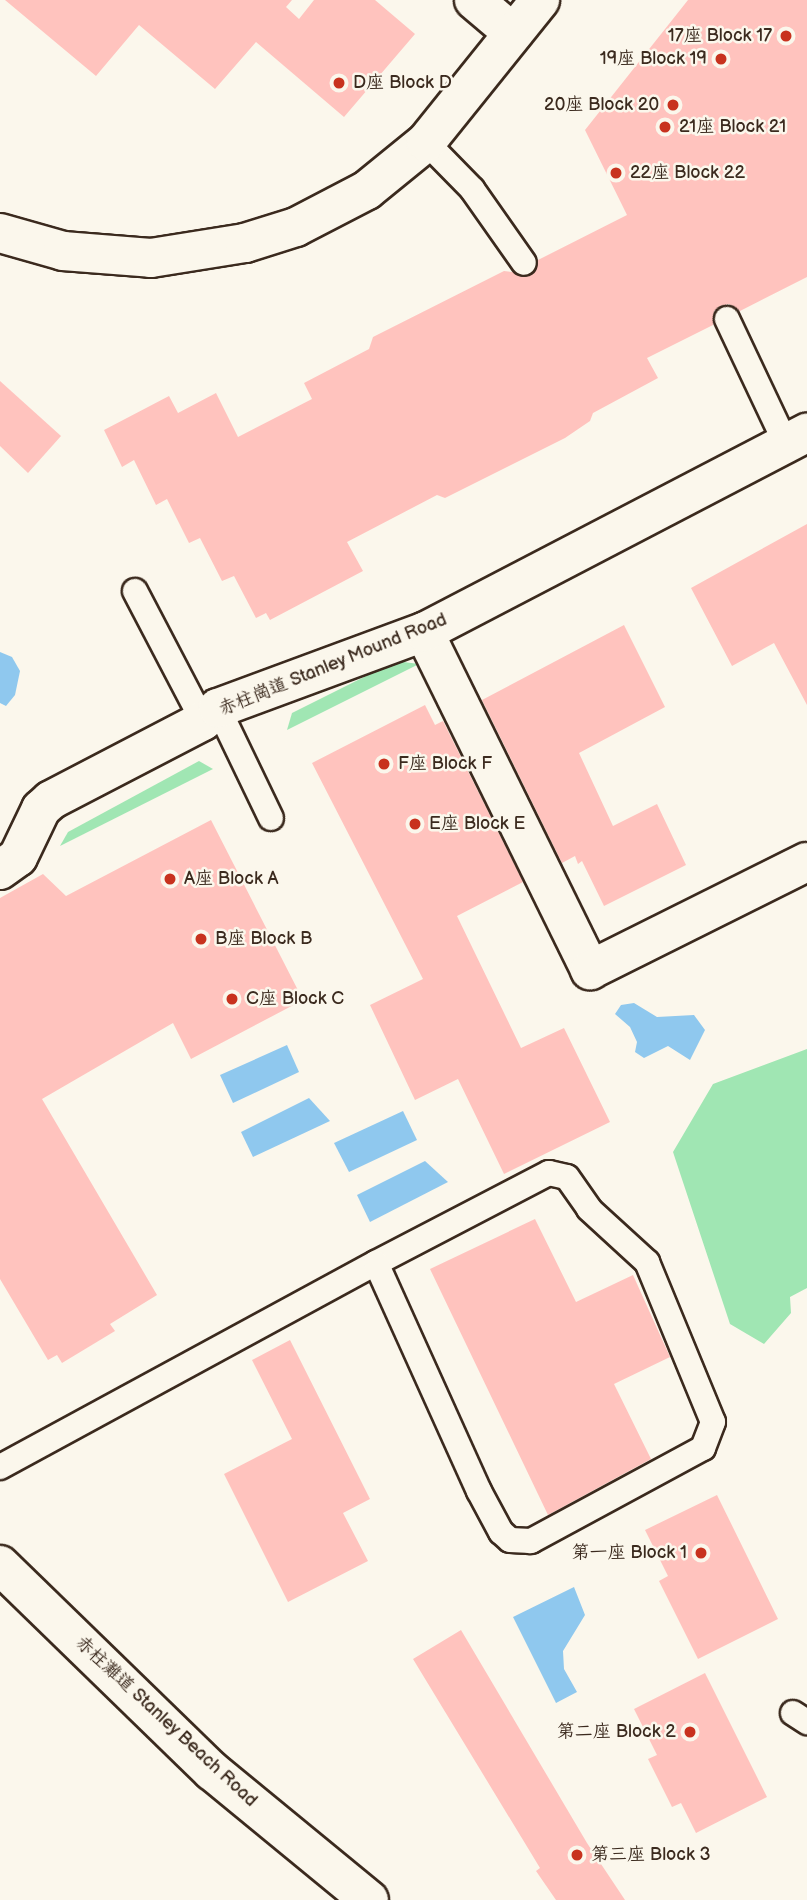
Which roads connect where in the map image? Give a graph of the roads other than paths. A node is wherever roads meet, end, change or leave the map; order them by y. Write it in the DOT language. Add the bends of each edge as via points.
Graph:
graph roads {
  1 [pos="474,0"];
  2 [pos="540,0"];
  3 [pos="513,33"];
  4 [pos="426,142"];
  5 [pos="0,233"];
  6 [pos="524,262"];
  7 [pos="727,319"];
  8 [pos="796,438"];
  9 [pos="135,591"];
  10 [pos="424,632"];
  11 [pos="211,715"];
  12 [pos="271,818"];
  13 [pos="807,862"];
  14 [pos="0,870"];
  15 [pos="376,1264"];
  16 [pos="0,1467"];
  17 [pos="0,1565"];
  18 [pos="369,1900"];
  1 -- 3 [label="street"];
  2 -- 3 [label="street"];
  3 -- 4 [label="street"];
  4 -- 5 [label="street" via="367,190 296,227 245,243 151,258 105,257 63,251"];
  4 -- 6 [label="lane" via="472,189"];
  7 -- 8 [label="lane"];
  8 -- 10 [label="street, 赤柱崗道 Stanley Mound Road"];
  9 -- 11 [label="lane"];
  10 -- 11 [label="street, 赤柱崗道 Stanley Mound Road"];
  10 -- 13 [label="street" via="590,970"];
  11 -- 12 [label="lane"];
  11 -- 14 [label="street, 赤柱崗道 Stanley Mound Road" via="51,800 41,809 18,857"];
  15 -- 15 [label="lane" via="479,1491 510,1540 531,1541 703,1448 713,1422 647,1262 589,1209 567,1177 549,1173"];
  15 -- 16 [label="lane"];
  17 -- 18 [label="street, 赤柱灘道 Stanley Beach Road" via="212,1771"];
}
